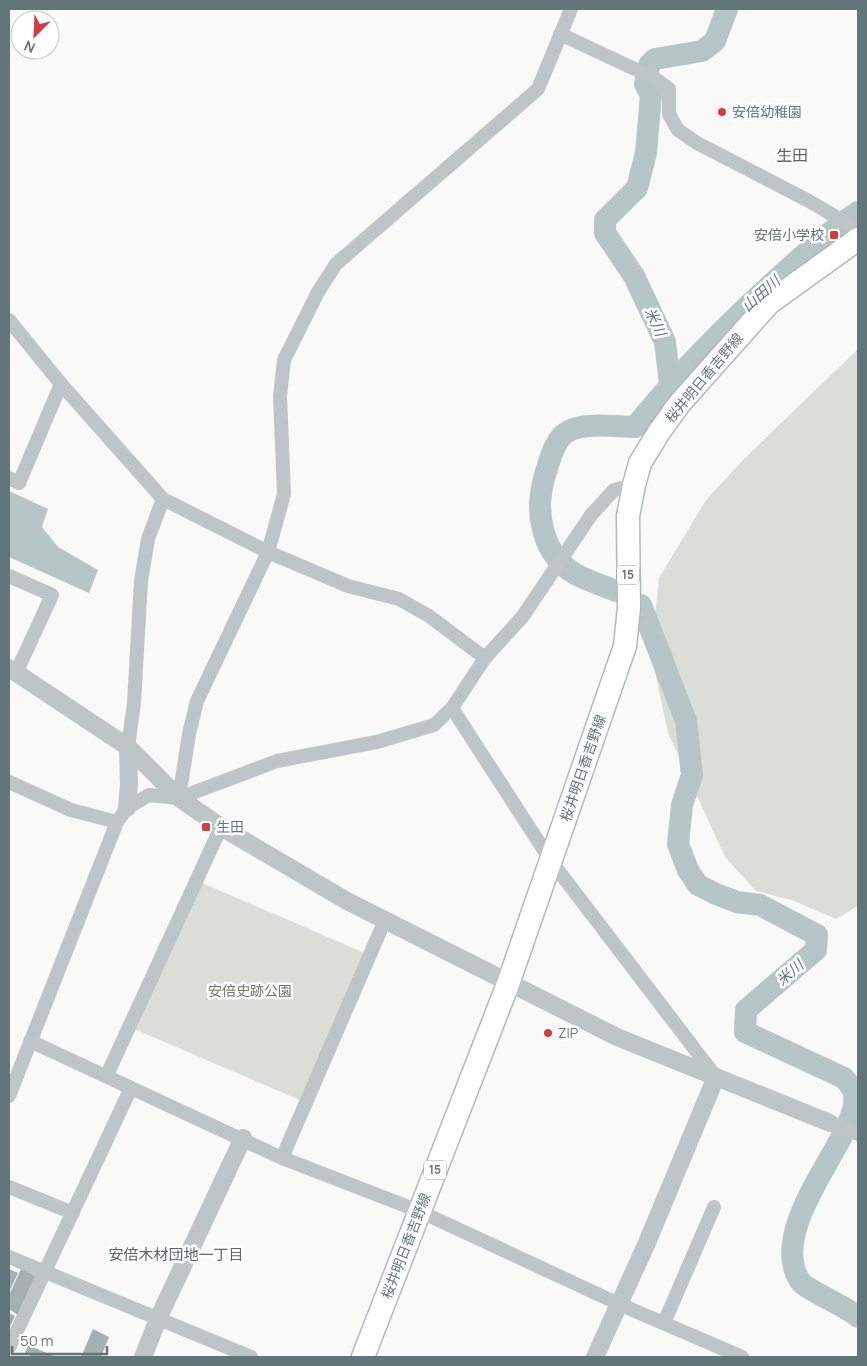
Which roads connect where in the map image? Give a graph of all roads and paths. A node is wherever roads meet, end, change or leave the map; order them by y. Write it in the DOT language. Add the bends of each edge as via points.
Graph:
graph roads {
  1 [pos="571,9"];
  2 [pos="560,34"];
  3 [pos="858,230"];
  4 [pos="858,239"];
  5 [pos="9,320"];
  6 [pos="61,384"];
  7 [pos="9,478"];
  8 [pos="634,485"];
  9 [pos="163,499"];
  10 [pos="268,552"];
  11 [pos="9,576"];
  12 [pos="484,658"];
  13 [pos="13,669"];
  14 [pos="452,708"];
  15 [pos="128,747"];
  16 [pos="9,782"];
  17 [pos="179,798"];
  18 [pos="122,815"];
  19 [pos="221,827"];
  20 [pos="551,861"];
  21 [pos="385,920"];
  22 [pos="508,984"];
  23 [pos="30,1040"];
  24 [pos="107,1075"];
  25 [pos="716,1077"];
  26 [pos="132,1088"];
  27 [pos="9,1096"];
  28 [pos="830,1123"];
  29 [pos="858,1134"];
  30 [pos="243,1138"];
  31 [pos="282,1158"];
  32 [pos="9,1187"];
  33 [pos="714,1207"];
  34 [pos="419,1211"];
  35 [pos="73,1213"];
  36 [pos="9,1257"];
  37 [pos="46,1271"];
  38 [pos="620,1304"];
  39 [pos="158,1319"];
  40 [pos="664,1323"];
  41 [pos="9,1348"];
  42 [pos="143,1357"];
  43 [pos="251,1357"];
  44 [pos="363,1357"];
  45 [pos="595,1357"];
  46 [pos="742,1357"];
  1 -- 2 [label="street"];
  2 -- 3 [label="street" via="654,78 669,89 669,114 678,130 697,143"];
  2 -- 10 [label="street" via="538,89 336,264 318,292 284,360 280,396 284,494"];
  4 -- 8 [label="main road, 桜井明日香吉野線 / 15" via="769,303 680,403 640,463"];
  5 -- 6 [label="street"];
  6 -- 7 [label="street" via="20,483"];
  6 -- 9 [label="street"];
  8 -- 12 [label="street" via="614,490 590,515 523,616"];
  8 -- 20 [label="main road, 桜井明日香吉野線 / 15" via="628,516 629,608 625,646"];
  9 -- 10 [label="street"];
  9 -- 15 [label="street" via="148,539 141,581 134,703"];
  10 -- 12 [label="street" via="348,586 399,599 429,616"];
  10 -- 17 [label="street" via="197,701 188,734"];
  11 -- 13 [label="street" via="52,595"];
  12 -- 14 [label="street"];
  13 -- 15 [label="street"];
  14 -- 17 [label="street" via="434,725 378,742 277,761"];
  14 -- 20 [label="street"];
  15 -- 17 [label="street"];
  15 -- 18 [label="street" via="130,784"];
  16 -- 18 [label="street" via="71,810"];
  17 -- 18 [label="street" via="149,795"];
  17 -- 19 [label="street"];
  18 -- 23 [label="street"];
  19 -- 21 [label="street"];
  19 -- 24 [label="street"];
  20 -- 22 [label="main road, 桜井明日香吉野線 / 15"];
  20 -- 25 [label="street"];
  21 -- 22 [label="street"];
  21 -- 31 [label="street"];
  22 -- 25 [label="street" via="616,1037"];
  22 -- 34 [label="main road, 桜井明日香吉野線 / 15"];
  23 -- 24 [label="street"];
  23 -- 27 [label="street"];
  24 -- 26 [label="street"];
  25 -- 28 [label="street"];
  25 -- 38 [label="street"];
  26 -- 30 [label="street"];
  26 -- 35 [label="street"];
  28 -- 29 [label="street"];
  30 -- 31 [label="street"];
  30 -- 39 [label="street"];
  31 -- 34 [label="street"];
  32 -- 35 [label="street"];
  33 -- 40 [label="street"];
  34 -- 38 [label="street"];
  34 -- 44 [label="main road, 桜井明日香吉野線 / 15"];
  35 -- 37 [label="street"];
  36 -- 37 [label="street"];
  37 -- 39 [label="street"];
  37 -- 41 [label="street"];
  38 -- 40 [label="street"];
  38 -- 45 [label="street"];
  39 -- 42 [label="street"];
  39 -- 43 [label="street"];
  40 -- 46 [label="street"];
}
